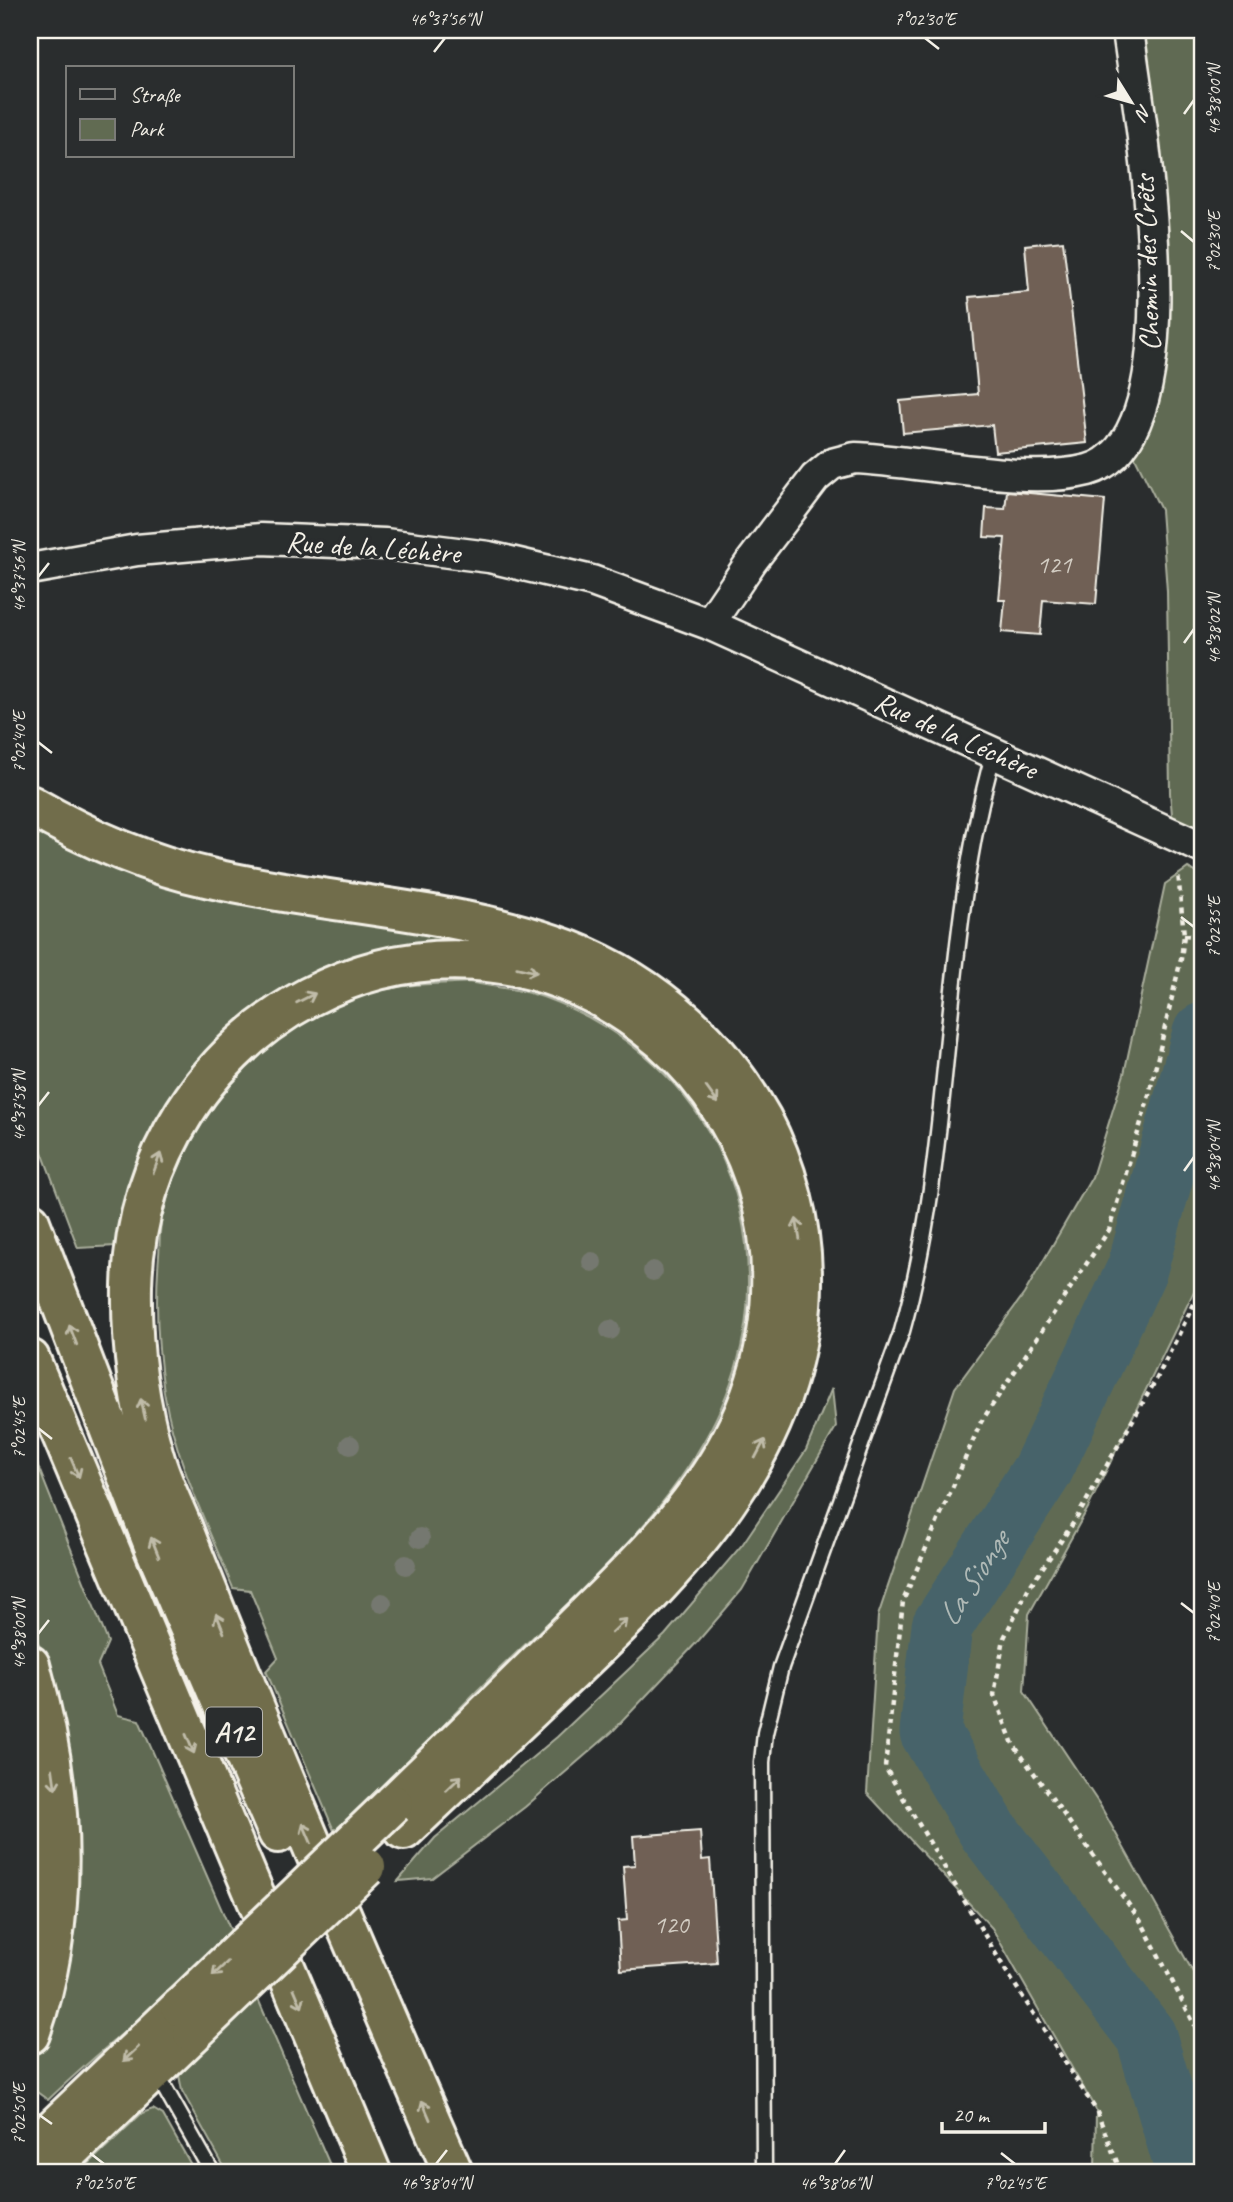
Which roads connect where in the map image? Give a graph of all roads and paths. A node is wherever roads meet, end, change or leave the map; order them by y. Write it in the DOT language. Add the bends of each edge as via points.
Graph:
graph roads {
  1 [pos="1128,30"];
  2 [pos="30,569"];
  3 [pos="709,624"];
  4 [pos="994,752"];
  5 [pos="30,804"];
  6 [pos="1174,835"];
  7 [pos="1203,848"];
  8 [pos="1184,935"];
  9 [pos="1203,937"];
  10 [pos="30,1222"];
  11 [pos="1203,1286"];
  12 [pos="30,1359"];
  13 [pos="30,1665"];
  14 [pos="399,1817"];
  15 [pos="187,2020"];
  16 [pos="30,2034"];
  17 [pos="1203,2041"];
  18 [pos="155,2070"];
  19 [pos="30,2151"];
  20 [pos="48,2172"];
  21 [pos="212,2172"];
  22 [pos="371,2172"];
  23 [pos="425,2172"];
  24 [pos="453,2172"];
  25 [pos="764,2172"];
  26 [pos="1121,2172"];
  1 -- 3 [label="street, Chemin des Crêts" via="1152,228 1152,358 1146,397 1133,431 1117,453 1086,470 999,472 855,458 832,464 794,503"];
  2 -- 3 [label="street, Rue de la Léchère" via="137,550 261,539 385,544 489,557 592,582"];
  3 -- 4 [label="street, Rue de la Léchère"];
  4 -- 6 [label="street, Rue de la Léchère"];
  4 -- 25 [label="lane" via="973,836 915,1287 781,1667 765,1733"];
  14 -- 5 [label="highway, one-way" via="662,1583 724,1509 761,1449 790,1376 802,1307 799,1230 778,1153 742,1086 696,1031 639,986 583,957 473,923 246,886 172,869 103,844"];
  6 -- 7 [label="street, Rue de la Léchère"];
  6 -- 8 [label="path"];
  8 -- 9 [label="path"];
  8 -- 26 [label="path" via="1148,1099 1109,1230 981,1422 903,1601 885,1767 1006,1971 1096,2110"];
  23 -- 10 [label="highway, A12, one-way" via="156,1551"];
  11 -- 17 [label="path" via="1157,1378 1076,1519 1028,1589 1004,1638 994,1695 1013,1744 1142,1923"];
  12 -- 22 [label="highway, A12, one-way"];
  13 -- 16 [label="highway, one-way" via="51,1763 60,1859 53,1943"];
  14 -- 15 [label="highway, bridge"];
  24 -- 14 [label="highway, one-way" via="289,1793 154,1459 139,1391 132,1282 145,1199 162,1150 201,1086 252,1033 298,1002 353,978 428,963 501,965 554,977 615,1005 669,1046 717,1101 751,1169 765,1219 772,1274 769,1326 736,1431 678,1518"];
  15 -- 18 [label="highway"];
  15 -- 19 [label="highway, one-way"];
  18 -- 20 [label="highway"];
  18 -- 21 [label="lane"];
}
